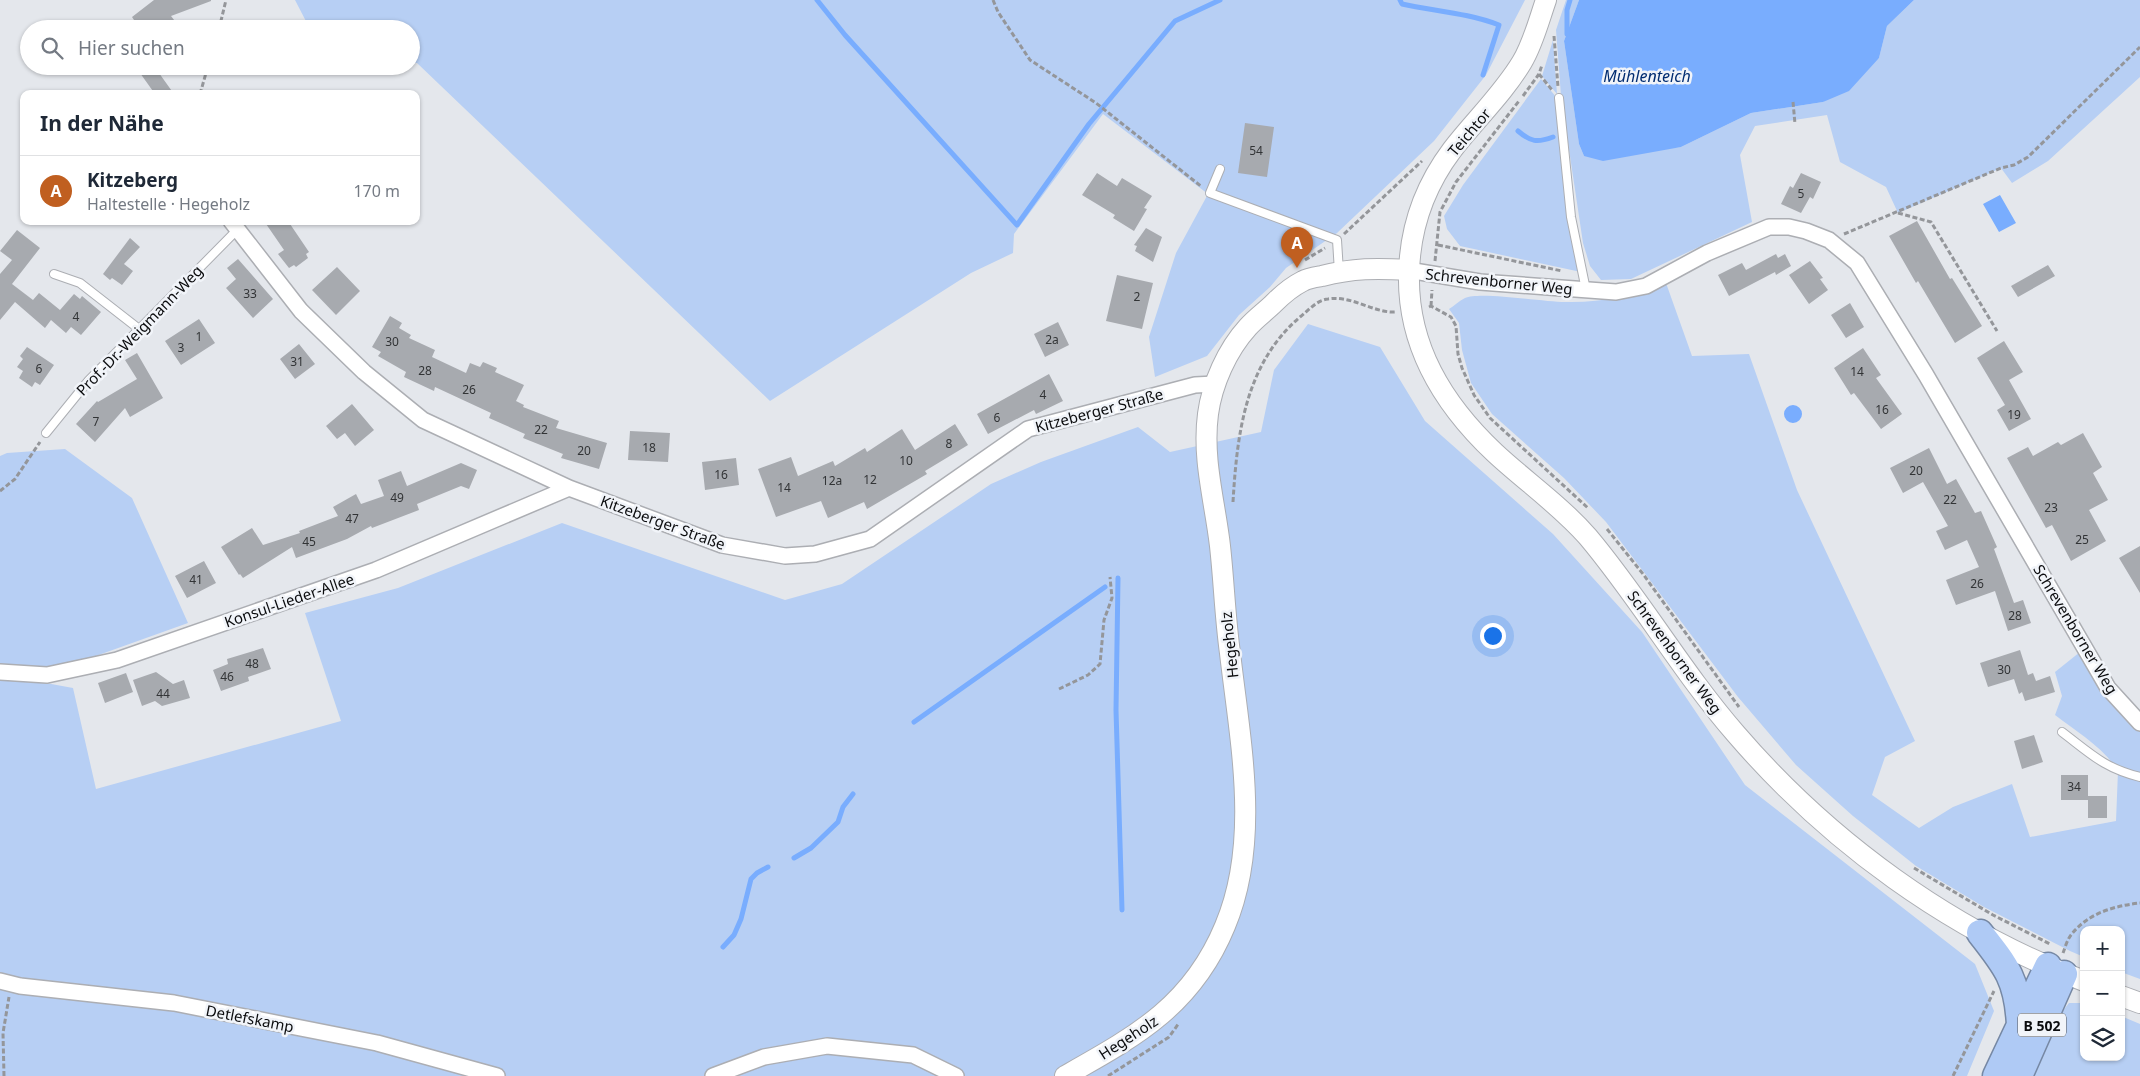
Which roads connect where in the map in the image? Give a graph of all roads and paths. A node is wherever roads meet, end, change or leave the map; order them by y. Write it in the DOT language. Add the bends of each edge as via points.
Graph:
graph roads {
  1 [pos="226,0"];
  2 [pos="993,0"];
  3 [pos="1546,0"];
  4 [pos="220,20"];
  5 [pos="1553,30"];
  6 [pos="2140,47"];
  7 [pos="1524,59"];
  8 [pos="205,75"];
  9 [pos="201,90"];
  10 [pos="1559,98"];
  11 [pos="1793,102"];
  12 [pos="1795,124"];
  13 [pos="1220,169"];
  14 [pos="1210,193"];
  15 [pos="1898,212"];
  16 [pos="233,226"];
  17 [pos="1829,240"];
  18 [pos="1438,245"];
  19 [pos="1408,270"];
  20 [pos="1339,272"];
  21 [pos="54,274"];
  22 [pos="1586,283"];
  23 [pos="1344,299"];
  24 [pos="1410,312"];
  25 [pos="139,329"];
  26 [pos="1997,331"];
  27 [pos="1215,384"];
  28 [pos="46,433"];
  29 [pos="569,488"];
  30 [pos="0,491"];
  31 [pos="1590,510"];
  32 [pos="1606,528"];
  33 [pos="1110,577"];
  34 [pos="0,672"];
  35 [pos="1059,689"];
  36 [pos="1740,709"];
  37 [pos="2140,723"];
  38 [pos="2062,732"];
  39 [pos="2140,777"];
  40 [pos="1906,863"];
  41 [pos="2140,903"];
  42 [pos="1980,933"];
  43 [pos="2041,940"];
  44 [pos="2060,965"];
  45 [pos="2012,979"];
  46 [pos="6,983"];
  47 [pos="2125,997"];
  48 [pos="2140,1003"];
  49 [pos="2020,1026"];
  50 [pos="4,1076"];
  51 [pos="496,1076"];
  52 [pos="713,1076"];
  53 [pos="956,1076"];
  54 [pos="1065,1076"];
  55 [pos="1953,1076"];
  56 [pos="1996,1076"];
  57 [pos="2019,1076"];
  1 -- 4 [label="path"];
  2 -- 14 [label="path" via="1030,60 1096,103"];
  3 -- 7 [label="street, Teichtor"];
  5 -- 10 [label="path"];
  6 -- 15 [label="path" via="2028,157"];
  7 -- 10 [label="path"];
  7 -- 19 [label="street, Teichtor" via="1498,97 1452,150 1429,186 1416,217"];
  8 -- 9 [label="path"];
  10 -- 22 [label="lane" via="1571,217"];
  11 -- 12 [label="path"];
  13 -- 14 [label="lane"];
  14 -- 20 [label="lane" via="1338,240"];
  15 -- 17 [label="path"];
  15 -- 26 [label="path" via="1931,222"];
  16 -- 25 [label="lane, Prof.-Dr.-Weigmann-Weg"];
  16 -- 29 [label="street, Kitzeberger Straße" via="301,311 364,372 423,420"];
  17 -- 22 [label="street, Schrevenborner Weg" via="1806,230 1769,227 1707,253 1646,286 1616,292"];
  17 -- 37 [label="street, Schrevenborner Weg" via="1857,263 2108,688"];
  18 -- 22 [label="path"];
  19 -- 20 [label="street, Hegeholz" via="1370,268"];
  19 -- 22 [label="street, Schrevenborner Weg" via="1480,282"];
  19 -- 24 [label="street, Schrevenborner Weg"];
  20 -- 27 [label="street, Hegeholz" via="1303,281 1248,327 1234,346"];
  21 -- 25 [label="lane" via="80,283"];
  23 -- 24 [label="path" via="1391,312"];
  24 -- 31 [label="path" via="1431,306 1451,317 1456,326 1462,368 1486,412"];
  24 -- 42 [label="street, Schrevenborner Weg" via="1423,355 1439,385 1472,429 1495,453 1559,506 1585,534 1741,740 1780,782 1862,855 1940,910"];
  25 -- 28 [label="lane, Prof.-Dr.-Weigmann-Weg" via="89,380"];
  27 -- 29 [label="street, Kitzeberger Straße" via="1195,385 1028,429 870,539 815,554 785,556 722,545"];
  27 -- 54 [label="street, Hegeholz" via="1208,416 1206,458 1220,545 1245,796 1237,890 1225,926 1193,982 1158,1019 1124,1043"];
  28 -- 30 [label="path" via="15,479"];
  29 -- 34 [label="street, Konsul-Lieder-Allee" via="376,570 117,660 47,675"];
  32 -- 36 [label="path"];
  33 -- 35 [label="path" via="1112,598 1104,620 1100,664 1088,675"];
  38 -- 39 [label="lane" via="2104,764"];
  40 -- 43 [label="path" via="1950,891"];
  41 -- 44 [label="path" via="2114,906 2085,921 2070,936"];
  42 -- 44 [label="street, Schrevenborner Weg"];
  42 -- 45 [label="highway, B 502"];
  43 -- 44 [label="path"];
  43 -- 44 [label="path"];
  44 -- 49 [label="highway, B 502"];
  44 -- 57 [label="highway, B 502"];
  45 -- 49 [label="highway, B 502" via="2019,1002"];
  45 -- 55 [label="path" via="1996,988"];
  46 -- 50 [label="path"];
  46 -- 51 [label="street, Detlefskamp" via="174,1003 377,1043"];
  47 -- 48 [label="street"];
  49 -- 56 [label="highway, B 502"];
  52 -- 53 [label="street" via="764,1057 827,1046 913,1055"];
}
